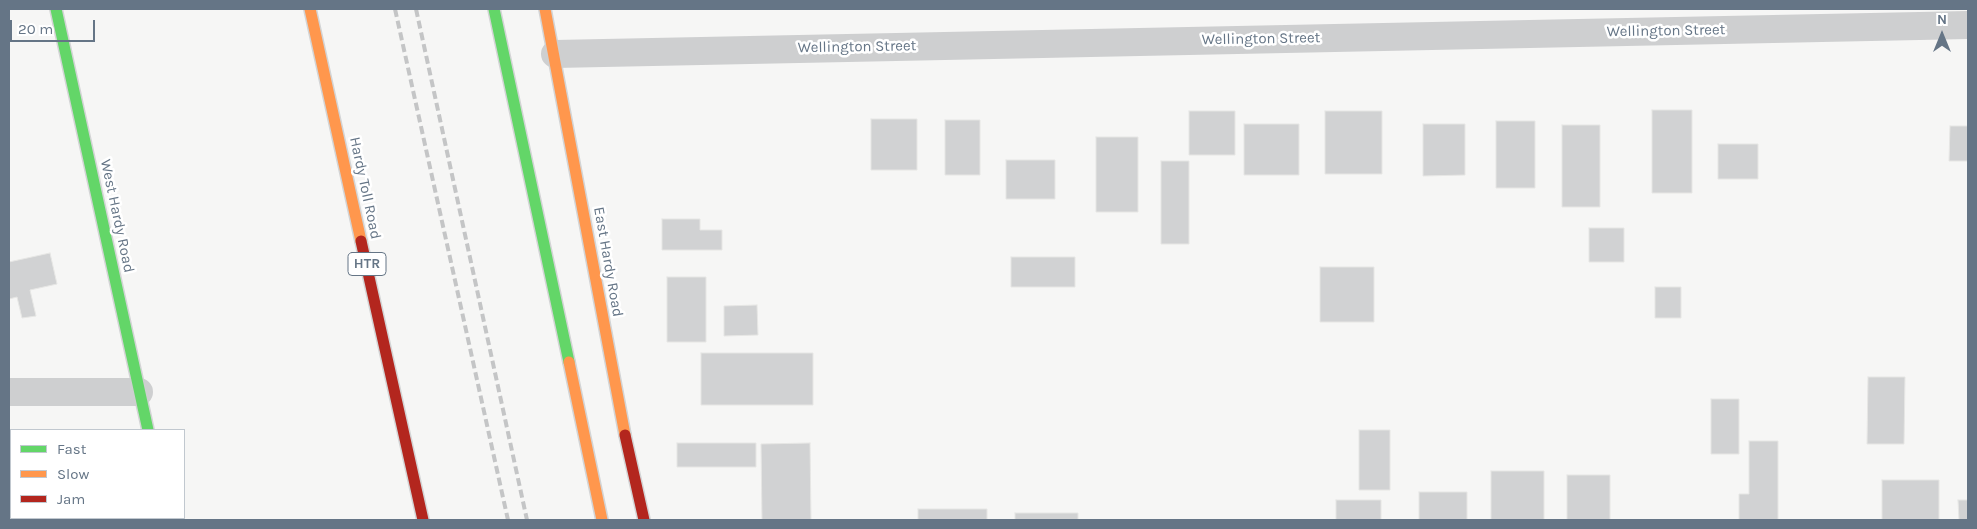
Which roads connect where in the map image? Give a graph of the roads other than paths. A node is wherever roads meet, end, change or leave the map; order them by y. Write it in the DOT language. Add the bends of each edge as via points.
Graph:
graph roads {
  1 [pos="56,9"];
  2 [pos="310,9"];
  3 [pos="494,9"];
  4 [pos="545,9"];
  5 [pos="1968,25"];
  6 [pos="555,54"];
  7 [pos="9,392"];
  8 [pos="140,392"];
  9 [pos="148,429"];
  10 [pos="423,520"];
  11 [pos="602,520"];
  12 [pos="644,520"];
  1 -- 8 [label="main road, West Hardy Road"];
  2 -- 10 [label="main road, Hardy Toll Road / HTR"];
  3 -- 11 [label="main road"];
  4 -- 6 [label="main road, East Hardy Road"];
  5 -- 6 [label="street, Wellington Street"];
  6 -- 12 [label="main road, East Hardy Road" via="626,440"];
  7 -- 8 [label="street"];
  8 -- 9 [label="main road, West Hardy Road"];
}
